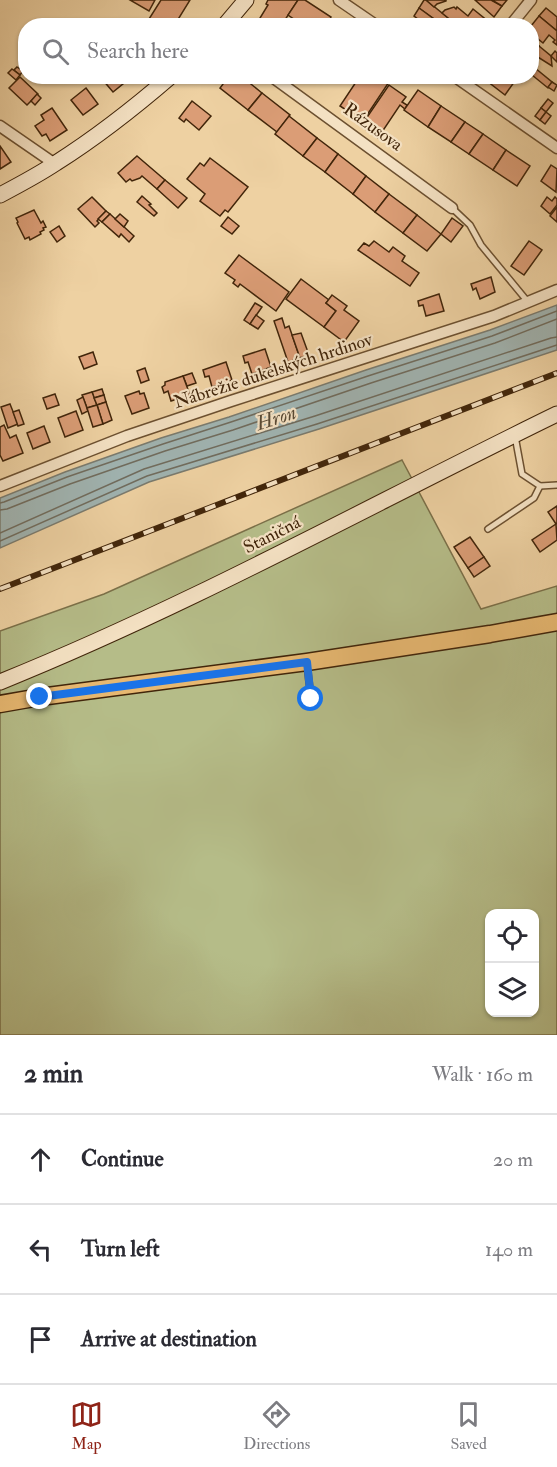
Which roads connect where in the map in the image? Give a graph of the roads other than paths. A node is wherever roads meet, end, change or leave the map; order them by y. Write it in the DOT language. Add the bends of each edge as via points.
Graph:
graph roads {
  1 [pos="246,0"];
  2 [pos="339,0"];
  3 [pos="531,0"];
  4 [pos="231,18"];
  5 [pos="365,18"];
  6 [pos="516,18"];
  7 [pos="162,84"];
  8 [pos="282,84"];
  9 [pos="469,84"];
  10 [pos="0,126"];
  11 [pos="557,148"];
  12 [pos="55,164"];
  13 [pos="0,195"];
  14 [pos="452,208"];
  15 [pos="557,290"];
  16 [pos="528,302"];
  17 [pos="557,414"];
  18 [pos="515,434"];
  19 [pos="557,485"];
  20 [pos="0,486"];
  21 [pos="540,486"];
  22 [pos="488,529"];
  23 [pos="557,622"];
  24 [pos="307,662"];
  25 [pos="0,682"];
  26 [pos="311,699"];
  27 [pos="0,704"];
  1 -- 4 [label="street"];
  2 -- 5 [label="street"];
  3 -- 6 [label="street"];
  7 -- 12 [label="street"];
  8 -- 14 [label="street, Rázusova"];
  9 -- 11 [label="street"];
  10 -- 12 [label="street"];
  12 -- 13 [label="street"];
  14 -- 16 [label="lane" via="470,225 481,245"];
  15 -- 16 [label="street, Nábrežie dukelských hrdinov"];
  16 -- 20 [label="street, Nábrežie dukelských hrdinov" via="127,436"];
  17 -- 18 [label="street, Staničná"];
  18 -- 21 [label="lane" via="522,474"];
  18 -- 25 [label="street, Staničná" via="163,611"];
  19 -- 21 [label="lane"];
  21 -- 22 [label="lane" via="534,498"];
  23 -- 24 [label="main road"];
  24 -- 26 [label="lane"];
  24 -- 27 [label="main road"];
}
